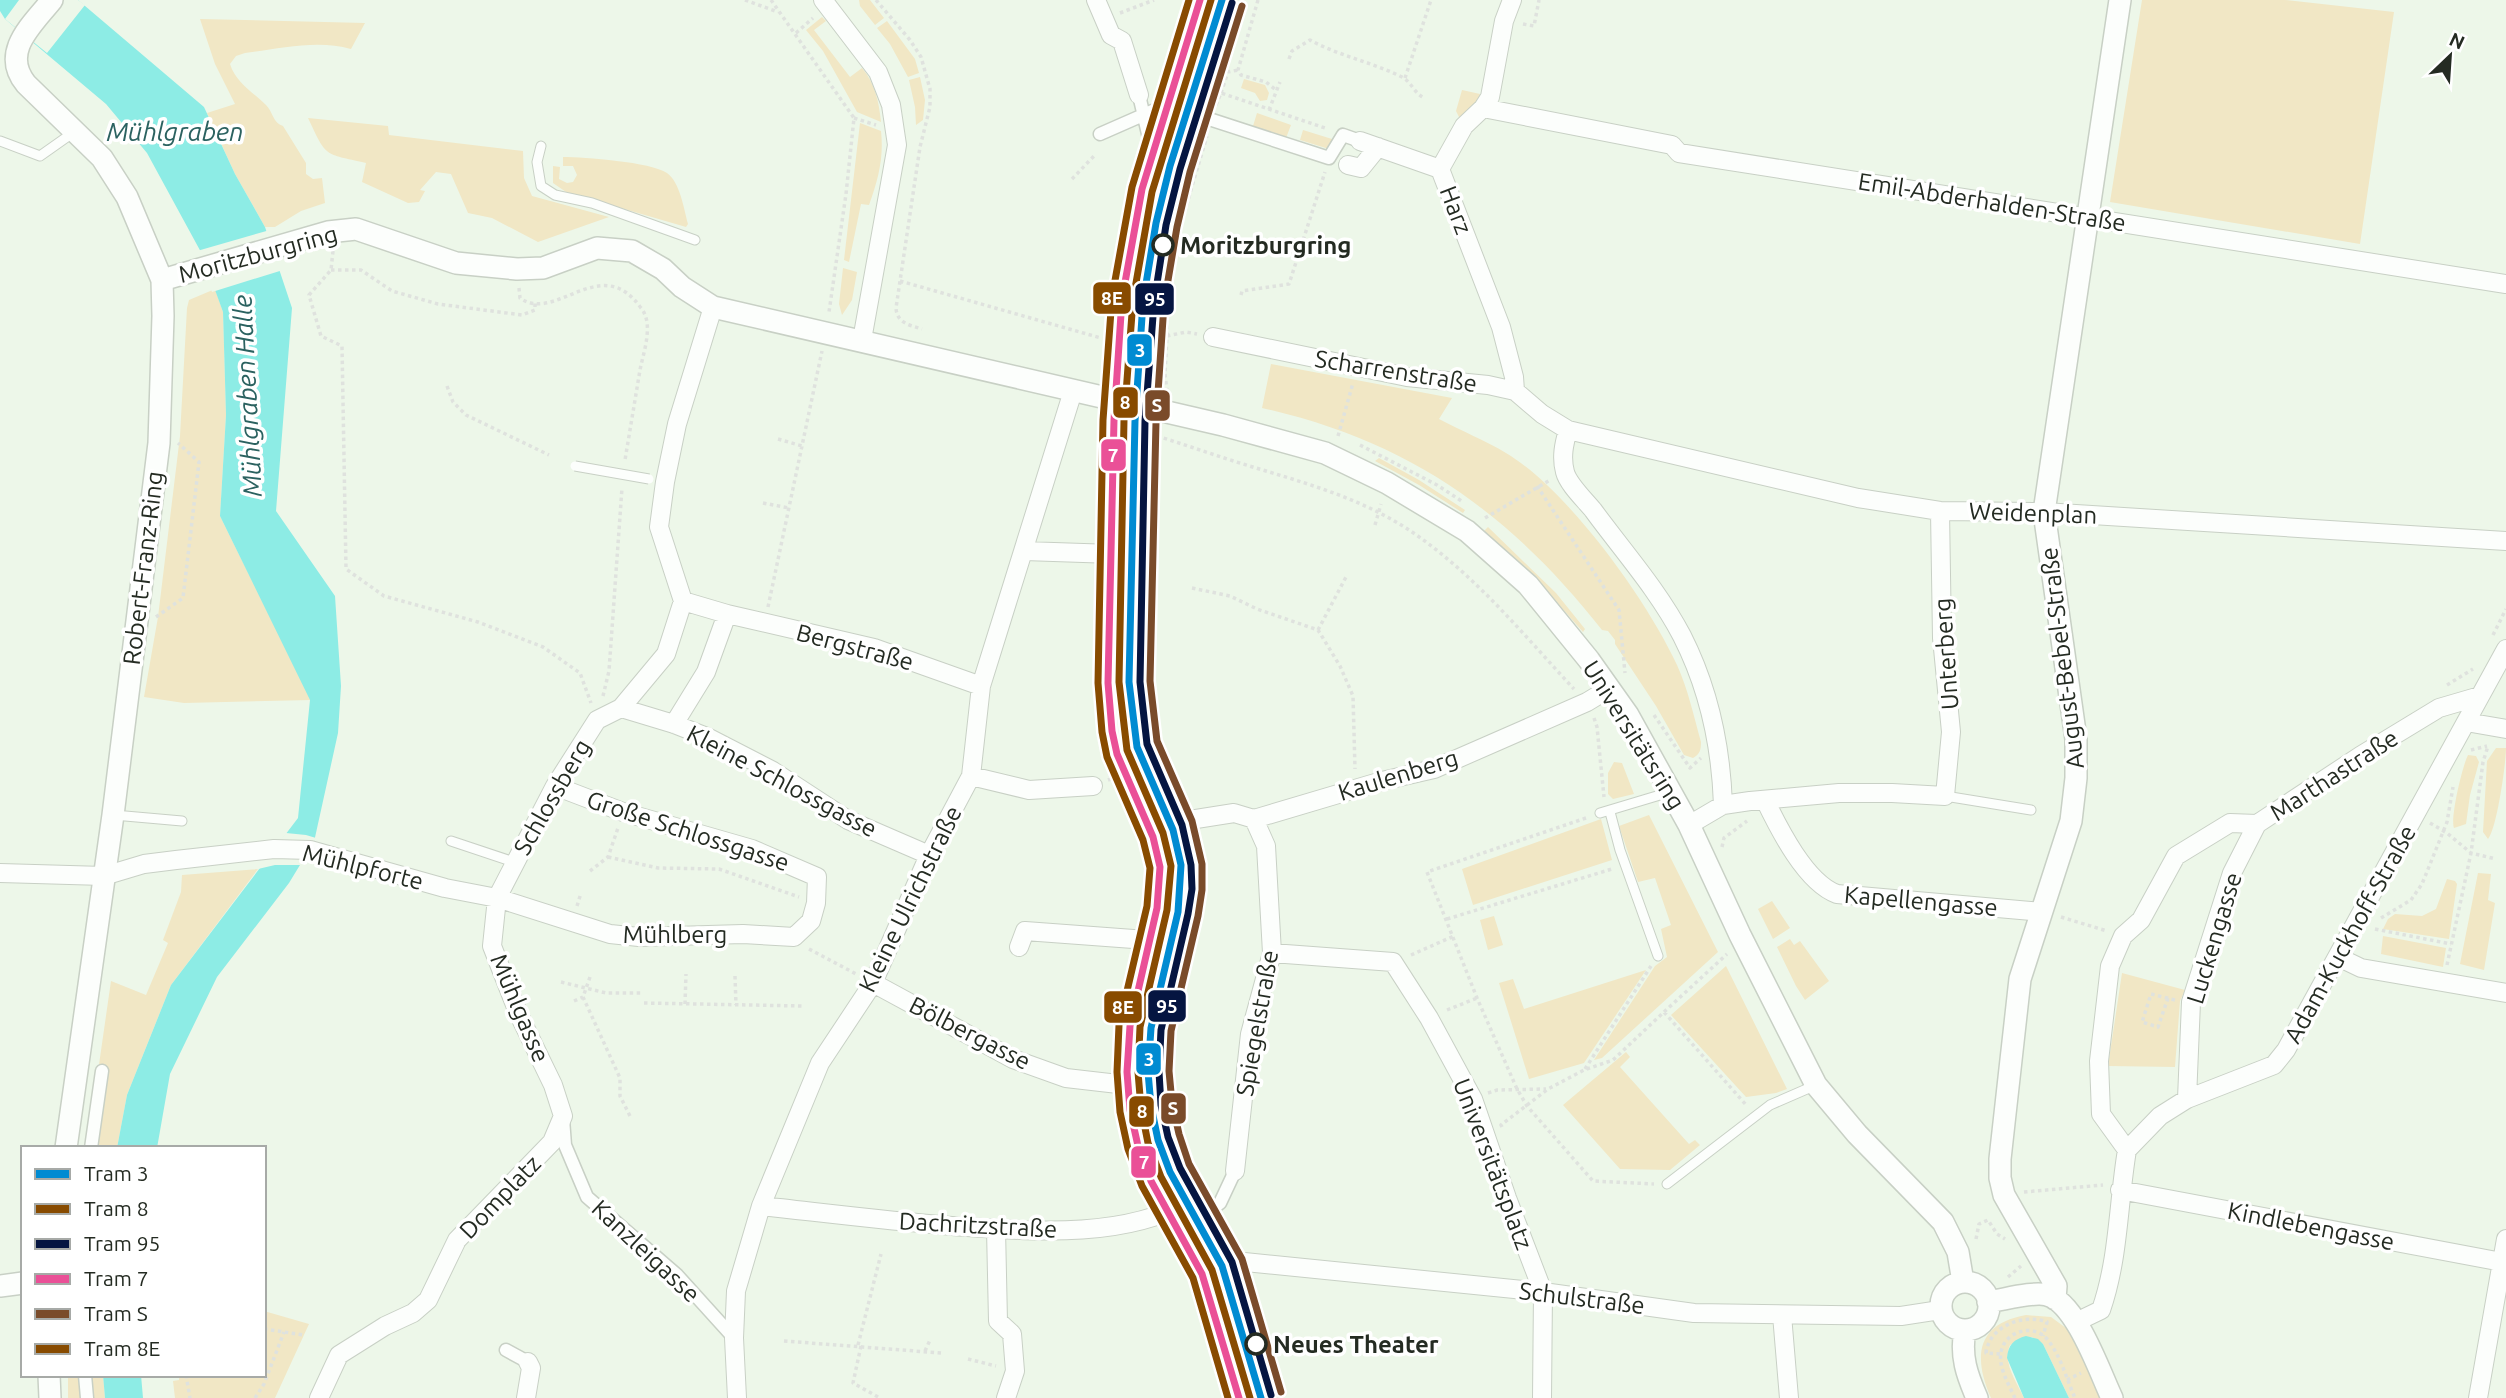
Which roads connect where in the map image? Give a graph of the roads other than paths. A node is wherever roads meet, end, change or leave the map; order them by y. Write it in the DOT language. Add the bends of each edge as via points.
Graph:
graph roads {
  1 [pos="52,0"];
  2 [pos="1096,0"];
  3 [pos="1218,0"];
  4 [pos="1512,0"];
  5 [pos="2120,0"];
  6 [pos="828,2"];
  7 [pos="1139,95"];
  8 [pos="1483,108"];
  9 [pos="1180,110"];
  10 [pos="1144,115"];
  11 [pos="74,132"];
  12 [pos="1100,134"];
  13 [pos="0,141"];
  14 [pos="1360,141"];
  15 [pos="541,146"];
  16 [pos="1378,147"];
  17 [pos="1151,148"];
  18 [pos="1348,165"];
  19 [pos="1440,169"];
  20 [pos="2086,217"];
  21 [pos="695,240"];
  22 [pos="162,281"];
  23 [pos="2506,284"];
  24 [pos="713,307"];
  25 [pos="1213,337"];
  26 [pos="862,340"];
  27 [pos="1073,391"];
  28 [pos="1515,391"];
  29 [pos="1116,400"];
  30 [pos="1141,406"];
  31 [pos="1568,430"];
  32 [pos="575,467"];
  33 [pos="657,480"];
  34 [pos="1940,511"];
  35 [pos="2044,512"];
  36 [pos="2506,541"];
  37 [pos="1024,551"];
  38 [pos="1113,554"];
  39 [pos="683,601"];
  40 [pos="727,614"];
  41 [pos="2506,649"];
  42 [pos="1617,680"];
  43 [pos="981,686"];
  44 [pos="2480,696"];
  45 [pos="621,708"];
  46 [pos="2466,722"];
  47 [pos="674,724"];
  48 [pos="2506,729"];
  49 [pos="971,776"];
  50 [pos="555,786"];
  51 [pos="1093,786"];
  52 [pos="1670,792"];
  53 [pos="1945,796"];
  54 [pos="1765,800"];
  55 [pos="1723,805"];
  56 [pos="2031,810"];
  57 [pos="113,815"];
  58 [pos="1254,818"];
  59 [pos="182,821"];
  60 [pos="1177,822"];
  61 [pos="2257,824"];
  62 [pos="1689,825"];
  63 [pos="451,841"];
  64 [pos="929,855"];
  65 [pos="514,862"];
  66 [pos="0,873"];
  67 [pos="104,876"];
  68 [pos="497,898"];
  69 [pos="2042,912"];
  70 [pos="811,921"];
  71 [pos="1174,942"];
  72 [pos="1019,947"];
  73 [pos="1272,953"];
  74 [pos="1658,956"];
  75 [pos="2338,957"];
  76 [pos="873,983"];
  77 [pos="2506,993"];
  78 [pos="102,1071"];
  79 [pos="1816,1084"];
  80 [pos="1153,1088"];
  81 [pos="2187,1100"];
  82 [pos="563,1116"];
  83 [pos="66,1146"];
  84 [pos="92,1146"];
  85 [pos="2127,1150"];
  86 [pos="1235,1171"];
  87 [pos="1667,1184"];
  88 [pos="2120,1190"];
  89 [pos="1191,1201"];
  90 [pos="761,1206"];
  91 [pos="1201,1217"];
  92 [pos="996,1229"];
  93 [pos="2506,1239"];
  94 [pos="1225,1260"];
  95 [pos="2502,1262"];
  96 [pos="1963,1282"];
  97 [pos="21,1283"];
  98 [pos="0,1286"];
  99 [pos="1543,1292"];
  100 [pos="2055,1299"];
  101 [pos="1988,1302"];
  102 [pos="1940,1310"];
  103 [pos="1782,1315"];
  104 [pos="2076,1322"];
  105 [pos="1965,1330"];
  106 [pos="734,1338"];
  107 [pos="506,1350"];
  108 [pos="528,1362"];
  109 [pos="49,1377"];
  110 [pos="85,1377"];
  111 [pos="50,1398"];
  112 [pos="87,1398"];
  113 [pos="319,1398"];
  114 [pos="527,1398"];
  115 [pos="737,1398"];
  116 [pos="1006,1398"];
  117 [pos="1266,1398"];
  118 [pos="1542,1398"];
  119 [pos="1789,1398"];
  120 [pos="1977,1398"];
  121 [pos="2112,1398"];
  122 [pos="2478,1398"];
  1 -- 11 [label="street, Robert-Franz-Ring" via="23,37 15,56 19,76"];
  2 -- 7 [label="street" via="1111,35 1122,41"];
  3 -- 9 [label="street"];
  4 -- 8 [label="street, Harz" via="1490,97"];
  5 -- 20 [label="street, August-Bebel-Straße"];
  6 -- 26 [label="street" via="878,72 891,105 897,145"];
  7 -- 10 [label="street"];
  8 -- 19 [label="street, Harz" via="1464,126"];
  8 -- 20 [label="street, Emil-Abderhalden-Straße" via="1672,145 1679,153"];
  9 -- 10 [label="street" via="1166,105"];
  9 -- 14 [label="street" via="1329,158 1343,135"];
  9 -- 29 [label="street" via="1154,185 1128,300 1116,369"];
  10 -- 12 [label="street"];
  10 -- 17 [label="street"];
  11 -- 13 [label="lane" via="40,156"];
  11 -- 22 [label="street, Robert-Franz-Ring" via="102,158 127,197"];
  14 -- 16 [label="street"];
  15 -- 21 [label="lane" via="537,162 541,186 555,195 592,203"];
  16 -- 18 [label="street" via="1361,168"];
  16 -- 19 [label="street"];
  19 -- 28 [label="street, Harz" via="1501,327"];
  20 -- 23 [label="street, Emil-Abderhalden-Straße"];
  20 -- 35 [label="street, August-Bebel-Straße"];
  22 -- 24 [label="street, Moritzburgring" via="328,232 356,229 456,263 517,269 542,268 597,248 632,251 663,268"];
  22 -- 57 [label="street, Robert-Franz-Ring" via="159,443"];
  24 -- 26 [label="street, Moritzburgring"];
  24 -- 33 [label="street"];
  25 -- 28 [label="street, Scharrenstraße" via="1407,377"];
  26 -- 27 [label="street, Moritzburgring"];
  27 -- 29 [label="street, Universitätsring"];
  27 -- 37 [label="street, Kleine Ulrichstraße"];
  28 -- 31 [label="street"];
  29 -- 30 [label="street, Universitätsring"];
  30 -- 42 [label="street, Universitätsring" via="1325,453 1387,483 1467,531 1528,584"];
  30 -- 60 [label="street" via="1138,725 1147,765"];
  31 -- 34 [label="street, Weidenplan" via="1858,498"];
  31 -- 55 [label="street" via="1563,447 1565,474 1654,589 1695,663 1721,759"];
  32 -- 33 [label="lane, bridge"];
  33 -- 39 [label="street" via="659,527"];
  34 -- 35 [label="street, Weidenplan"];
  34 -- 53 [label="street, Unterberg" via="1942,638 1951,732"];
  35 -- 36 [label="street, Weidenplan"];
  35 -- 69 [label="street, August-Bebel-Straße" via="2076,739 2076,778 2071,821"];
  37 -- 38 [label="street"];
  37 -- 43 [label="street, Kleine Ulrichstraße"];
  39 -- 40 [label="street, Bergstraße"];
  39 -- 45 [label="street" via="666,654"];
  40 -- 43 [label="street, Bergstraße" via="874,648"];
  40 -- 47 [label="street" via="706,672"];
  41 -- 44 [label="street, Adam-Kuckhoff-Straße"];
  42 -- 52 [label="street, Universitätsring"];
  42 -- 58 [label="street, Kaulenberg" via="1590,710 1434,769"];
  43 -- 49 [label="street, Kleine Ulrichstraße"];
  44 -- 46 [label="street, Adam-Kuckhoff-Straße"];
  44 -- 61 [label="street, Marthastraße" via="2439,708"];
  45 -- 47 [label="street, Kleine Schlossgasse"];
  45 -- 50 [label="street, Schlossberg" via="597,720"];
  46 -- 48 [label="street"];
  46 -- 75 [label="street, Adam-Kuckhoff-Straße" via="2366,924"];
  47 -- 64 [label="street, Kleine Schlossgasse" via="774,771 848,820"];
  49 -- 51 [label="street" via="1029,790"];
  49 -- 64 [label="street, Kleine Ulrichstraße"];
  50 -- 65 [label="street, Schlossberg"];
  50 -- 70 [label="street, Große Schlossgasse" via="624,812 752,849 817,877"];
  52 -- 62 [label="street, Universitätsring"];
  52 -- 74 [label="lane" via="1605,812"];
  53 -- 54 [label="street" via="1839,793"];
  53 -- 56 [label="lane"];
  54 -- 55 [label="street"];
  54 -- 69 [label="street, Kapellengasse" via="1781,832 1818,882 1837,894"];
  55 -- 62 [label="street"];
  57 -- 59 [label="lane"];
  57 -- 67 [label="street, Robert-Franz-Ring"];
  58 -- 60 [label="street, Kaulenberg" via="1234,813"];
  58 -- 73 [label="street, Spiegelstraße" via="1266,846"];
  60 -- 71 [label="street" via="1187,868"];
  61 -- 81 [label="street, Luckengasse" via="2232,873 2190,1005"];
  61 -- 85 [label="street, Marthastraße" via="2230,823 2176,856 2141,920 2123,936 2110,966 2099,1061 2101,1114"];
  62 -- 79 [label="street, Universitätsring"];
  63 -- 65 [label="lane"];
  64 -- 76 [label="street, Kleine Ulrichstraße"];
  65 -- 68 [label="street, Schlossberg"];
  66 -- 67 [label="street, Mühlpforte"];
  67 -- 68 [label="street, Mühlpforte" via="144,864 274,849 310,850"];
  67 -- 83 [label="street, Robert-Franz-Ring"];
  68 -- 70 [label="street, Mühlberg" via="610,934 639,937 794,937"];
  68 -- 82 [label="street, Mühlgasse" via="492,946"];
  69 -- 100 [label="street, August-Bebel-Straße" via="2020,979 2000,1178 2004,1195 2056,1286"];
  71 -- 72 [label="street" via="1025,931"];
  71 -- 80 [label="street" via="1157,1014"];
  73 -- 86 [label="street, Spiegelstraße" via="1250,1034"];
  73 -- 99 [label="street, Universitätsplatz" via="1393,962 1473,1099"];
  75 -- 77 [label="street" via="2361,968"];
  75 -- 81 [label="street, Adam-Kuckhoff-Straße" via="2274,1065"];
  76 -- 80 [label="street, Bölbergasse" via="1013,1059 1066,1077"];
  76 -- 90 [label="street, Kleine Ulrichstraße" via="820,1063"];
  78 -- 84 [label="street"];
  79 -- 87 [label="lane" via="1770,1105"];
  79 -- 96 [label="street, Universitätsring" via="1857,1134 1943,1222 1958,1252"];
  80 -- 89 [label="street" via="1168,1159"];
  81 -- 85 [label="street, Adam-Kuckhoff-Straße" via="2160,1116"];
  82 -- 106 [label="street, Kanzleigasse" via="565,1145 587,1197 677,1275"];
  82 -- 113 [label="street, Domplatz" via="552,1142 457,1240 428,1300 340,1355"];
  85 -- 88 [label="street"];
  86 -- 91 [label="street, Spiegelstraße" via="1220,1203"];
  88 -- 95 [label="street, Kindlebengasse"];
  88 -- 104 [label="street" via="2111,1282 2101,1310"];
  89 -- 91 [label="street"];
  89 -- 92 [label="street, Dachritzstraße" via="1163,1215 1090,1230"];
  90 -- 92 [label="street, Dachritzstraße"];
  90 -- 106 [label="street, Kleine Ulrichstraße" via="736,1291"];
  91 -- 94 [label="street"];
  92 -- 116 [label="street" via="998,1321 1012,1334 1015,1371"];
  93 -- 95 [label="street"];
  94 -- 99 [label="street, Schulstraße"];
  94 -- 117 [label="street"];
  95 -- 122 [label="street"];
  96 -- 101 [label="street" via="1981,1287"];
  96 -- 102 [label="street" via="1948,1287"];
  97 -- 98 [label="street"];
  99 -- 103 [label="street, Schulstraße" via="1694,1313"];
  99 -- 118 [label="street"];
  100 -- 101 [label="street" via="2039,1294"];
  100 -- 104 [label="street"];
  101 -- 105 [label="street" via="1985,1320"];
  102 -- 103 [label="street, Schulstraße" via="1901,1316"];
  102 -- 105 [label="street" via="1951,1326"];
  103 -- 119 [label="street"];
  104 -- 121 [label="street"];
  105 -- 120 [label="street" via="1964,1368"];
  106 -- 115 [label="street, Kleine Ulrichstraße"];
  107 -- 108 [label="street"];
  108 -- 114 [label="street"];
  109 -- 111 [label="street"];
  110 -- 112 [label="street"];
}
